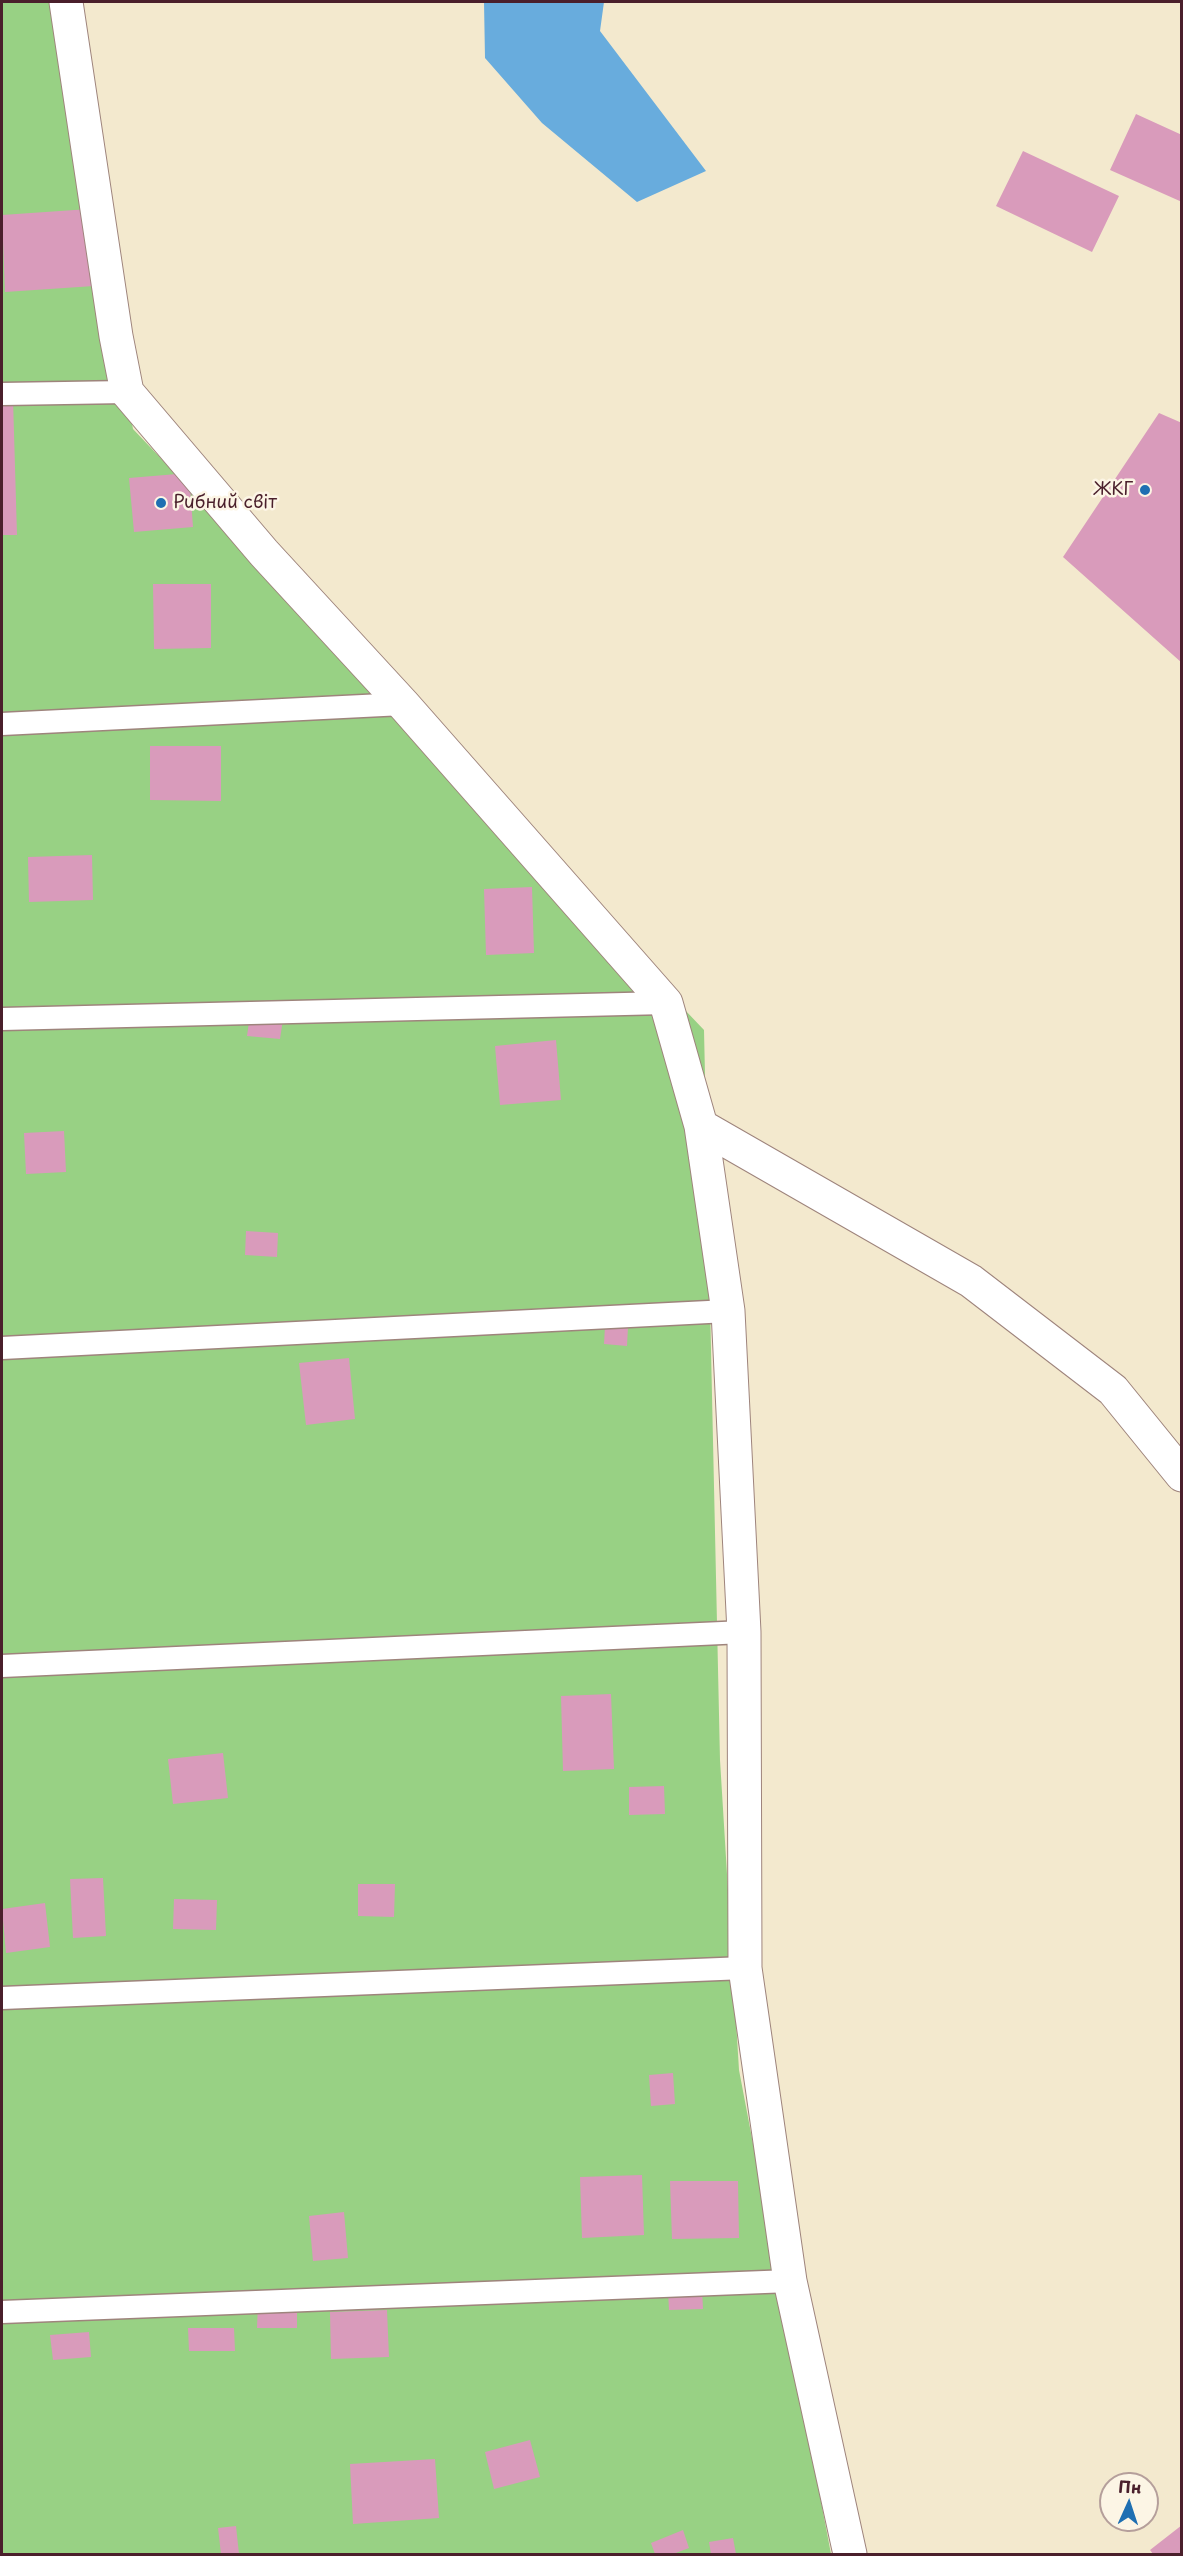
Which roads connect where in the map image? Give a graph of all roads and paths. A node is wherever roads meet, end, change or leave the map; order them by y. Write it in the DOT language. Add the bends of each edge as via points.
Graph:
graph roads {
  1 [pos="66,2"];
  2 [pos="126,392"];
  3 [pos="2,393"];
  4 [pos="403,704"];
  5 [pos="2,724"];
  6 [pos="666,1003"];
  7 [pos="2,1019"];
  8 [pos="701,1126"];
  9 [pos="728,1311"];
  10 [pos="2,1348"];
  11 [pos="1181,1476"];
  12 [pos="744,1632"];
  13 [pos="2,1666"];
  14 [pos="745,1968"];
  15 [pos="2,1998"];
  16 [pos="790,2281"];
  17 [pos="2,2312"];
  18 [pos="850,2554"];
  1 -- 2 [label="street"];
  2 -- 3 [label="lane"];
  2 -- 4 [label="street" via="264,553"];
  4 -- 5 [label="lane"];
  4 -- 6 [label="street"];
  6 -- 7 [label="lane"];
  6 -- 8 [label="street"];
  8 -- 9 [label="street"];
  8 -- 11 [label="street" via="971,1281 1113,1390"];
  9 -- 10 [label="lane"];
  9 -- 12 [label="street"];
  12 -- 13 [label="lane"];
  12 -- 14 [label="street"];
  14 -- 15 [label="lane"];
  14 -- 16 [label="street"];
  16 -- 17 [label="lane"];
  16 -- 18 [label="street"];
}
